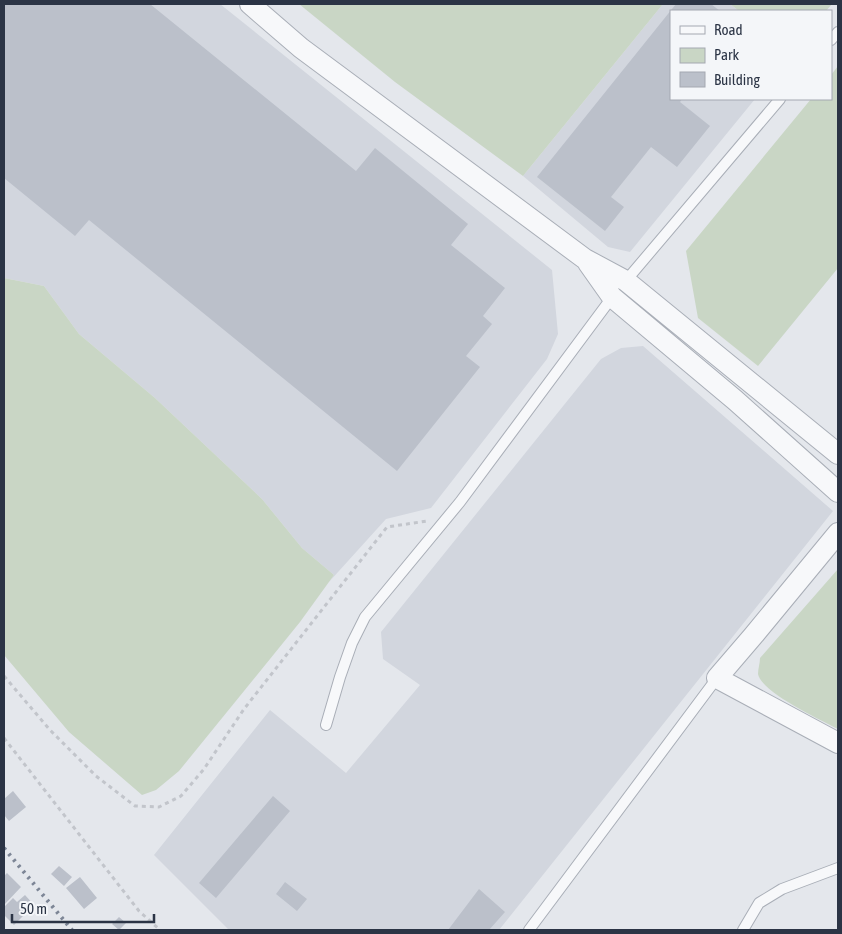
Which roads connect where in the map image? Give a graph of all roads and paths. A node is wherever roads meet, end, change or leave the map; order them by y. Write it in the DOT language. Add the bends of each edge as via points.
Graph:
graph roads {
  1 [pos="250,4"];
  2 [pos="779,100"];
  3 [pos="585,259"];
  4 [pos="626,281"];
  5 [pos="612,297"];
  6 [pos="838,454"];
  7 [pos="838,492"];
  8 [pos="447,517"];
  9 [pos="838,533"];
  10 [pos="4,676"];
  11 [pos="717,678"];
  12 [pos="326,725"];
  13 [pos="4,738"];
  14 [pos="838,743"];
  15 [pos="838,868"];
  16 [pos="160,930"];
  17 [pos="529,930"];
  18 [pos="742,930"];
  1 -- 3 [label="street" via="301,48"];
  2 -- 4 [label="lane"];
  3 -- 4 [label="street"];
  3 -- 5 [label="street"];
  4 -- 5 [label="lane"];
  4 -- 6 [label="street"];
  5 -- 7 [label="street"];
  5 -- 8 [label="lane"];
  8 -- 10 [label="path" via="387,527 244,708 204,769 181,796 159,807 135,806 96,776 50,730"];
  8 -- 12 [label="lane" via="365,617 352,643"];
  9 -- 11 [label="street"];
  11 -- 14 [label="street"];
  11 -- 17 [label="lane"];
  13 -- 16 [label="path" via="139,911"];
  15 -- 18 [label="lane" via="782,889 758,903"];
}
